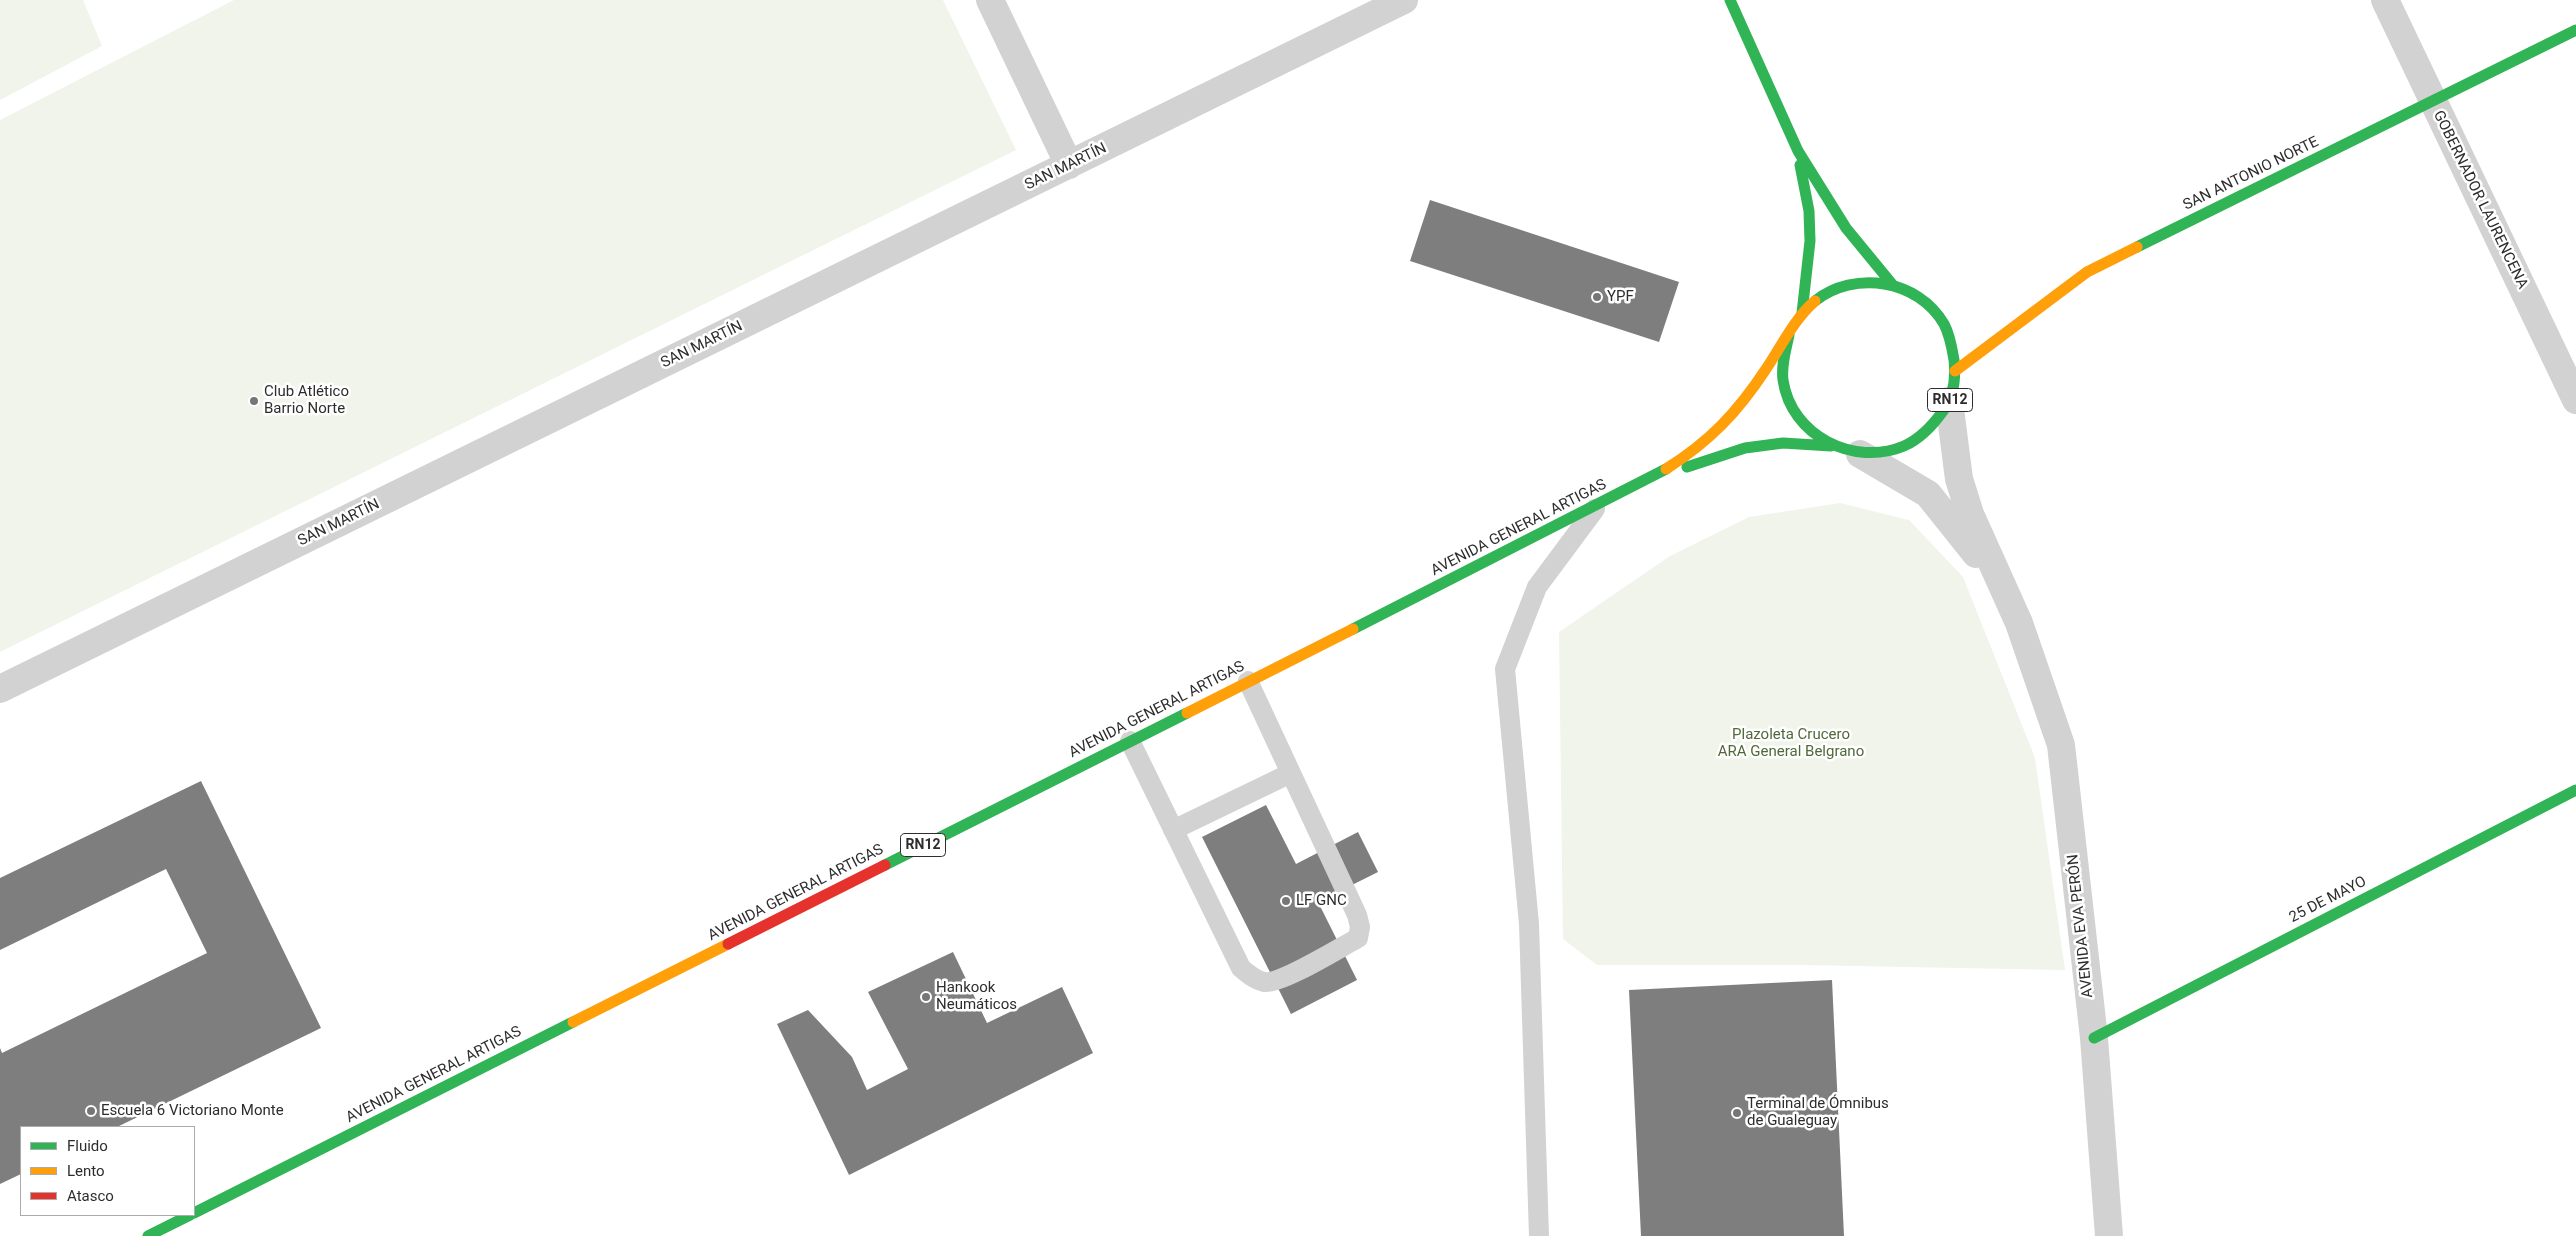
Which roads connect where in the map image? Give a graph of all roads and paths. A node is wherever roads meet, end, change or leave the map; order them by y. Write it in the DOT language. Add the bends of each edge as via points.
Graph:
graph roads {
  1 [pos="990,0"];
  2 [pos="1404,0"];
  3 [pos="1730,0"];
  4 [pos="2385,0"];
  5 [pos="2576,30"];
  6 [pos="2433,101"];
  7 [pos="1798,151"];
  8 [pos="1069,165"];
  9 [pos="1892,284"];
  10 [pos="1802,313"];
  11 [pos="1789,336"];
  12 [pos="1955,371"];
  13 [pos="2576,400"];
  14 [pos="1950,401"];
  15 [pos="1831,446"];
  16 [pos="1860,454"];
  17 [pos="1653,478"];
  18 [pos="1598,505"];
  19 [pos="2019,623"];
  20 [pos="1248,682"];
  21 [pos="0,689"];
  22 [pos="1130,741"];
  23 [pos="1291,773"];
  24 [pos="2576,790"];
  25 [pos="1173,830"];
  26 [pos="2094,1038"];
  27 [pos="195,1212"];
  28 [pos="188,1216"];
  29 [pos="148,1236"];
  30 [pos="1539,1236"];
  31 [pos="2108,1236"];
  1 -- 8 [label="street"];
  2 -- 8 [label="street, SAN MARTÍN"];
  3 -- 7 [label="main road, RN12"];
  4 -- 6 [label="street, GOBERNADOR LAURENCENA"];
  5 -- 6 [label="main road, SAN ANTONIO NORTE"];
  6 -- 12 [label="main road, SAN ANTONIO NORTE" via="2087,272"];
  6 -- 13 [label="street, GOBERNADOR LAURENCENA"];
  7 -- 9 [label="main road, RN12" via="1846,228"];
  7 -- 10 [label="main road, RN12" via="1809,211 1810,241"];
  8 -- 21 [label="street, SAN MARTÍN"];
  9 -- 10 [label="main road, RN12" via="1868,281 1843,285 1820,296"];
  9 -- 12 [label="main road, RN12" via="1918,296 1939,316 1952,343"];
  10 -- 11 [label="main road, RN12"];
  11 -- 15 [label="main road, RN12" via="1783,361 1784,387 1794,411 1810,431"];
  11 -- 17 [label="main road, AVENIDA GENERAL ARTIGAS / RN12" via="1733,415 1709,442"];
  12 -- 14 [label="main road, RN12"];
  14 -- 16 [label="main road, RN12" via="1935,424 1914,442 1888,453"];
  14 -- 19 [label="street, AVENIDA EVA PERÓN / RN12" via="1959,479 1970,514"];
  15 -- 16 [label="main road, RN12"];
  15 -- 17 [label="main road, AVENIDA GENERAL ARTIGAS / RN12" via="1783,443 1745,448"];
  16 -- 19 [label="street, AVENIDA EVA PERÓN / RN12" via="1928,494 1969,543"];
  17 -- 18 [label="main road, AVENIDA GENERAL ARTIGAS / RN12"];
  18 -- 20 [label="main road, AVENIDA GENERAL ARTIGAS / RN12"];
  18 -- 30 [label="lane" via="1537,587 1505,669 1529,924"];
  19 -- 26 [label="street, AVENIDA EVA PERÓN" via="2061,745"];
  20 -- 22 [label="main road, AVENIDA GENERAL ARTIGAS / RN12"];
  20 -- 23 [label="lane"];
  22 -- 25 [label="lane"];
  22 -- 27 [label="main road, AVENIDA GENERAL ARTIGAS / RN12"];
  23 -- 25 [label="lane"];
  23 -- 25 [label="lane" via="1360,927 1358,938 1285,977 1265,983 1241,968"];
  24 -- 26 [label="main road, 25 DE MAYO"];
  26 -- 31 [label="street, AVENIDA EVA PERÓN"];
  28 -- 29 [label="main road"];
}
